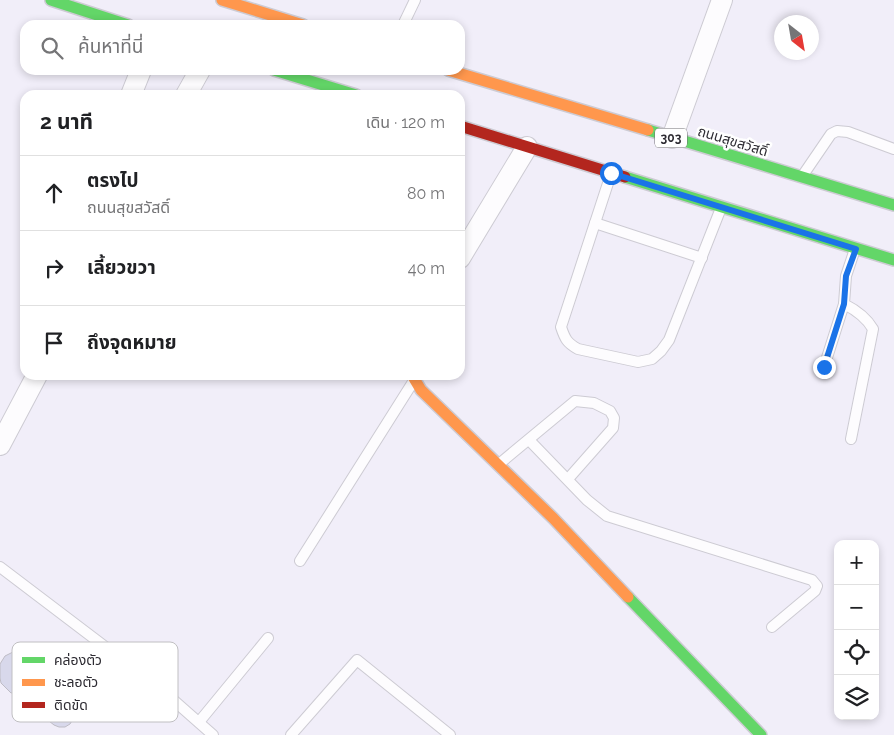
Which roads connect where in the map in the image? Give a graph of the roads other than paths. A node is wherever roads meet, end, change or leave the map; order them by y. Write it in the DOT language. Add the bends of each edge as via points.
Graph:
graph roads {
  1 [pos="50,0"];
  2 [pos="222,0"];
  3 [pos="415,0"];
  4 [pos="722,0"];
  5 [pos="247,4"];
  6 [pos="112,20"];
  7 [pos="292,20"];
  8 [pos="405,20"];
  9 [pos="139,75"];
  10 [pos="197,75"];
  11 [pos="290,75"];
  12 [pos="464,75"];
  13 [pos="133,90"];
  14 [pos="189,90"];
  15 [pos="340,90"];
  16 [pos="465,128"];
  17 [pos="672,138"];
  18 [pos="527,147"];
  19 [pos="894,149"];
  20 [pos="611,173"];
  21 [pos="802,178"];
  22 [pos="894,206"];
  23 [pos="721,208"];
  24 [pos="595,223"];
  25 [pos="856,249"];
  26 [pos="465,250"];
  27 [pos="702,258"];
  28 [pos="894,260"];
  29 [pos="844,304"];
  30 [pos="824,367"];
  31 [pos="34,380"];
  32 [pos="411,380"];
  33 [pos="415,380"];
  34 [pos="851,439"];
  35 [pos="529,440"];
  36 [pos="0,445"];
  37 [pos="499,465"];
  38 [pos="568,479"];
  39 [pos="300,561"];
  40 [pos="0,567"];
  41 [pos="772,627"];
  42 [pos="268,638"];
  43 [pos="99,642"];
  44 [pos="178,704"];
  45 [pos="199,722"];
  46 [pos="213,735"];
  47 [pos="291,735"];
  48 [pos="450,735"];
  49 [pos="761,735"];
  1 -- 6 [label="main road"];
  2 -- 5 [label="main road"];
  3 -- 8 [label="lane"];
  4 -- 17 [label="street"];
  5 -- 7 [label="main road"];
  9 -- 13 [label="street"];
  10 -- 14 [label="street"];
  11 -- 15 [label="main road"];
  12 -- 17 [label="main road, ถนนสุขสวัสดิ์ / 303"];
  16 -- 18 [label="main road"];
  17 -- 21 [label="main road, ถนนสุขสวัสดิ์ / 303"];
  18 -- 20 [label="main road"];
  18 -- 26 [label="street"];
  19 -- 21 [label="lane" via="837,131 831,134"];
  20 -- 23 [label="main road"];
  20 -- 24 [label="lane"];
  21 -- 22 [label="main road, ถนนสุขสวัสดิ์ / 303"];
  23 -- 25 [label="main road"];
  23 -- 27 [label="lane"];
  24 -- 27 [label="lane"];
  24 -- 27 [label="lane" via="561,327 565,338 578,350 638,362 652,359 669,340"];
  25 -- 28 [label="main road"];
  25 -- 29 [label="lane" via="846,276"];
  29 -- 30 [label="lane"];
  29 -- 34 [label="lane" via="868,320 873,329"];
  31 -- 36 [label="street"];
  32 -- 39 [label="lane"];
  33 -- 37 [label="main road" via="421,390"];
  35 -- 37 [label="lane"];
  35 -- 38 [label="lane"];
  35 -- 38 [label="lane" via="575,401 594,403 610,410 614,418 613,428"];
  37 -- 49 [label="main road"];
  38 -- 41 [label="lane" via="607,516 812,580 817,586 815,591"];
  40 -- 43 [label="lane"];
  42 -- 45 [label="lane"];
  44 -- 45 [label="lane"];
  45 -- 46 [label="lane"];
  47 -- 48 [label="lane" via="357,660"];
}
